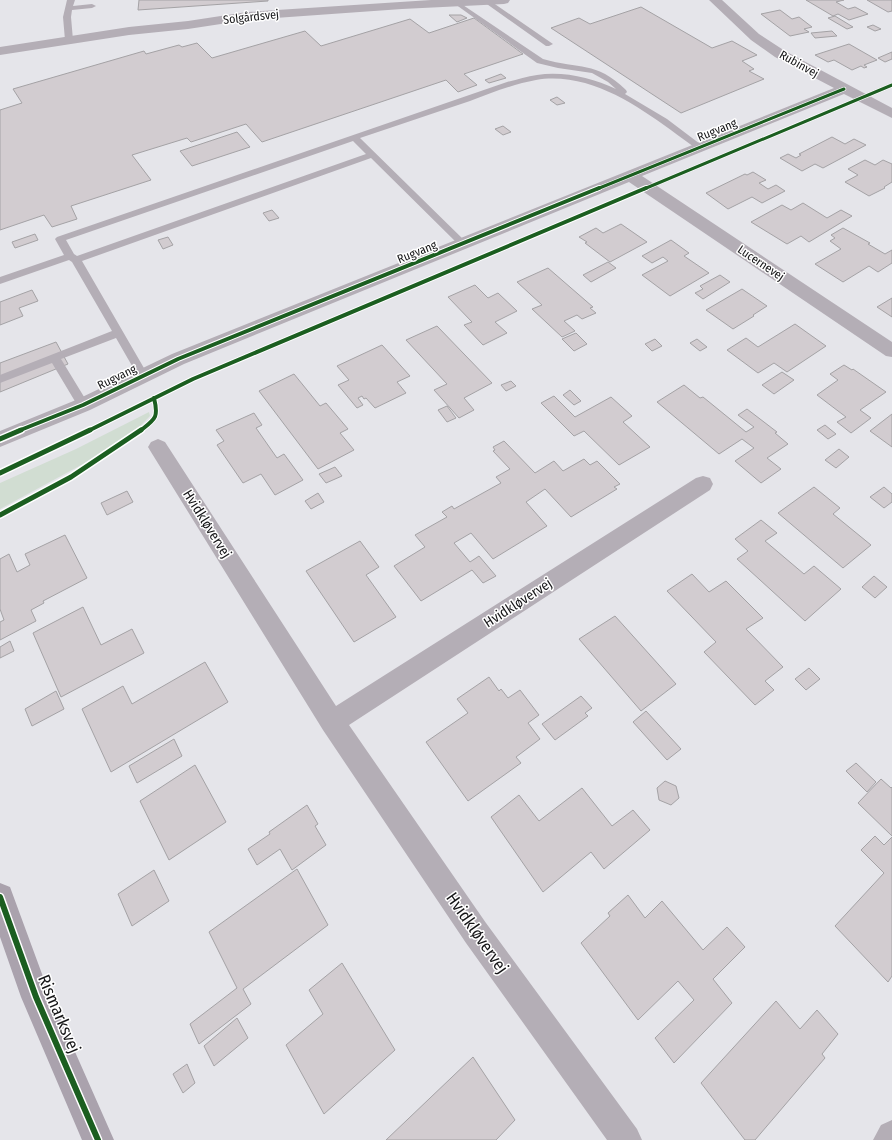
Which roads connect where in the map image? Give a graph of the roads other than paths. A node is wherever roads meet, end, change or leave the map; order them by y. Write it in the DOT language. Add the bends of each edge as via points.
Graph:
graph roads {
  1 [pos="71,0"];
  2 [pos="504,0"];
  3 [pos="715,0"];
  4 [pos="486,1"];
  5 [pos="457,3"];
  6 [pos="92,6"];
  7 [pos="69,8"];
  8 [pos="69,40"];
  9 [pos="548,44"];
  10 [pos="0,51"];
  11 [pos="844,89"];
  12 [pos="629,98"];
  13 [pos="892,114"];
  14 [pos="354,138"];
  15 [pos="700,147"];
  16 [pos="372,155"];
  17 [pos="630,176"];
  18 [pos="463,244"];
  19 [pos="73,258"];
  20 [pos="0,281"];
  21 [pos="118,333"];
  22 [pos="892,351"];
  23 [pos="55,358"];
  24 [pos="143,375"];
  25 [pos="0,379"];
  26 [pos="83,405"];
  27 [pos="0,439"];
  28 [pos="158,447"];
  29 [pos="703,484"];
  30 [pos="332,722"];
  31 [pos="0,897"];
  32 [pos="892,1136"];
  33 [pos="98,1140"];
  34 [pos="626,1140"];
  35 [pos="889,1140"];
  1 -- 7 [label="lane"];
  2 -- 4 [label="street, Solgårdsvej"];
  3 -- 11 [label="street, Rubinvej" via="755,38"];
  4 -- 5 [label="street, Solgårdsvej"];
  4 -- 9 [label="lane"];
  5 -- 8 [label="street, Solgårdsvej" via="247,16"];
  5 -- 12 [label="lane" via="532,56 544,62 561,59 584,62 618,85"];
  6 -- 7 [label="lane"];
  7 -- 8 [label="lane"];
  8 -- 10 [label="street, Solgårdsvej"];
  11 -- 13 [label="street, Rubinvej"];
  11 -- 15 [label="street, Rugvang"];
  12 -- 14 [label="lane" via="589,82 565,77 540,77 503,86"];
  12 -- 15 [label="lane"];
  14 -- 16 [label="lane"];
  14 -- 19 [label="lane" via="60,239"];
  15 -- 17 [label="street, Rugvang"];
  16 -- 18 [label="lane"];
  16 -- 19 [label="lane"];
  17 -- 18 [label="street, Rugvang"];
  17 -- 22 [label="street, Lucernevej"];
  18 -- 24 [label="street, Rugvang"];
  19 -- 20 [label="lane"];
  19 -- 21 [label="lane"];
  21 -- 23 [label="lane"];
  21 -- 24 [label="lane"];
  23 -- 25 [label="lane"];
  23 -- 26 [label="lane"];
  24 -- 26 [label="street, Rugvang"];
  26 -- 27 [label="street, Rugvang"];
  28 -- 30 [label="street, Hvidkløvervej"];
  29 -- 30 [label="street, Hvidkløvervej"];
  30 -- 34 [label="street, Hvidkløvervej" via="476,933"];
  31 -- 33 [label="main road, Rismarksvej" via="36,997"];
  32 -- 35 [label="street"];
}
